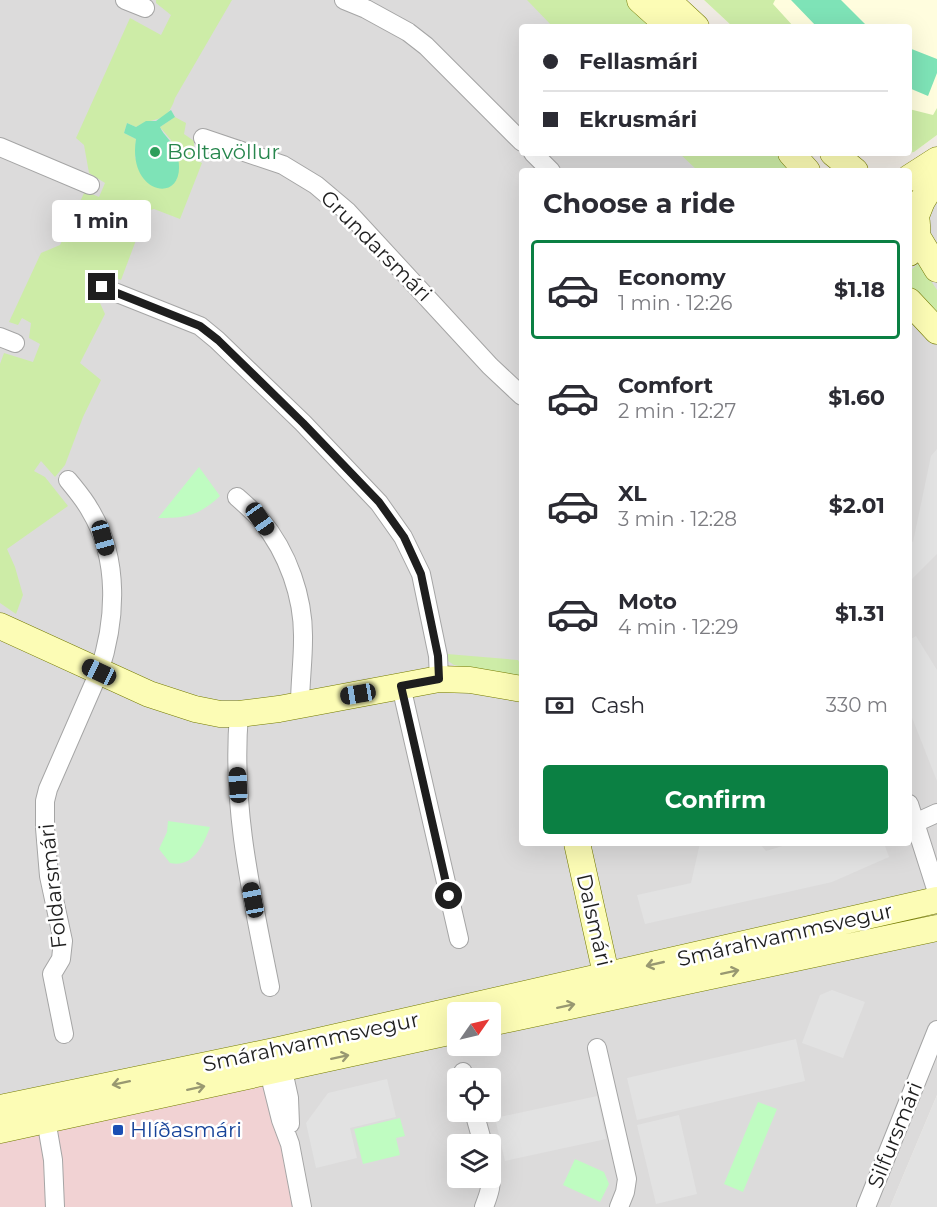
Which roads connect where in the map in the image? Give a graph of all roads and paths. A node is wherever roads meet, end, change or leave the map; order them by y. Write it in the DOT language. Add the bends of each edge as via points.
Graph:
graph roads {
  1 [pos="124,0"];
  2 [pos="344,0"];
  3 [pos="640,0"];
  4 [pos="668,0"];
  5 [pos="145,8"];
  6 [pos="667,24"];
  7 [pos="693,24"];
  8 [pos="202,138"];
  9 [pos="519,139"];
  10 [pos="0,147"];
  11 [pos="536,156"];
  12 [pos="794,156"];
  13 [pos="837,156"];
  14 [pos="937,160"];
  15 [pos="548,168"];
  16 [pos="804,168"];
  17 [pos="851,168"];
  18 [pos="912,176"];
  19 [pos="937,177"];
  20 [pos="90,185"];
  21 [pos="913,227"];
  22 [pos="937,269"];
  23 [pos="102,287"];
  24 [pos="912,304"];
  25 [pos="937,330"];
  26 [pos="519,393"];
  27 [pos="68,480"];
  28 [pos="237,497"];
  29 [pos="0,626"];
  30 [pos="99,672"];
  31 [pos="439,679"];
  32 [pos="401,686"];
  33 [pos="519,688"];
  34 [pos="300,705"];
  35 [pos="239,714"];
  36 [pos="937,813"];
  37 [pos="912,814"];
  38 [pos="915,823"];
  39 [pos="578,846"];
  40 [pos="937,892"];
  41 [pos="937,900"];
  42 [pos="937,928"];
  43 [pos="459,939"];
  44 [pos="609,986"];
  45 [pos="270,987"];
  46 [pos="501,1020"];
  47 [pos="937,1030"];
  48 [pos="447,1032"];
  49 [pos="64,1034"];
  50 [pos="597,1048"];
  51 [pos="274,1061"];
  52 [pos="0,1108"];
  53 [pos="44,1110"];
  54 [pos="0,1130"];
  55 [pos="491,1188"];
  56 [pos="55,1207"];
  57 [pos="302,1207"];
  58 [pos="484,1207"];
  59 [pos="619,1207"];
  60 [pos="866,1207"];
  1 -- 5 [label="street"];
  2 -- 9 [label="street" via="397,26 426,46"];
  3 -- 6 [label="main road"];
  4 -- 7 [label="main road"];
  8 -- 26 [label="street, Grundarsmári" via="283,165 324,192 348,212"];
  10 -- 20 [label="street"];
  11 -- 15 [label="street"];
  12 -- 16 [label="main road"];
  13 -- 17 [label="main road"];
  14 -- 18 [label="main road"];
  19 -- 21 [label="main road" via="922,201"];
  21 -- 22 [label="main road"];
  23 -- 31 [label="street" via="200,326 295,415 379,502 404,537 421,574"];
  24 -- 25 [label="main road"];
  27 -- 30 [label="street, Foldarsmári" via="91,510 109,561 112,618"];
  28 -- 34 [label="street" via="260,519 295,584 304,638"];
  29 -- 30 [label="main road"];
  30 -- 35 [label="main road" via="195,709"];
  30 -- 49 [label="street, Foldarsmári" via="45,801 49,876 63,941 61,958 52,974"];
  31 -- 32 [label="main road"];
  31 -- 33 [label="main road"];
  32 -- 34 [label="main road"];
  32 -- 43 [label="street"];
  34 -- 35 [label="main road"];
  35 -- 45 [label="street" via="240,826"];
  36 -- 38 [label="street"];
  37 -- 38 [label="street"];
  38 -- 40 [label="street"];
  39 -- 44 [label="main road, Dalsmári"];
  41 -- 44 [label="main road, Smárahvammsvegur, one-way"];
  44 -- 42 [label="main road, Smárahvammsvegur, one-way"];
  46 -- 44 [label="main road, Smárahvammsvegur, one-way"];
  44 -- 51 [label="main road, Smárahvammsvegur"];
  47 -- 60 [label="street, Silfursmári"];
  51 -- 48 [label="main road, Smárahvammsvegur, one-way"];
  50 -- 59 [label="street" via="627,1179"];
  51 -- 53 [label="main road, Smárahvammsvegur"];
  51 -- 57 [label="street" via="289,1098 290,1144"];
  52 -- 53 [label="main road, Smárahvammsvegur"];
  53 -- 54 [label="main road, Smárahvammsvegur"];
  53 -- 56 [label="street"];
  55 -- 58 [label="street"];
}
